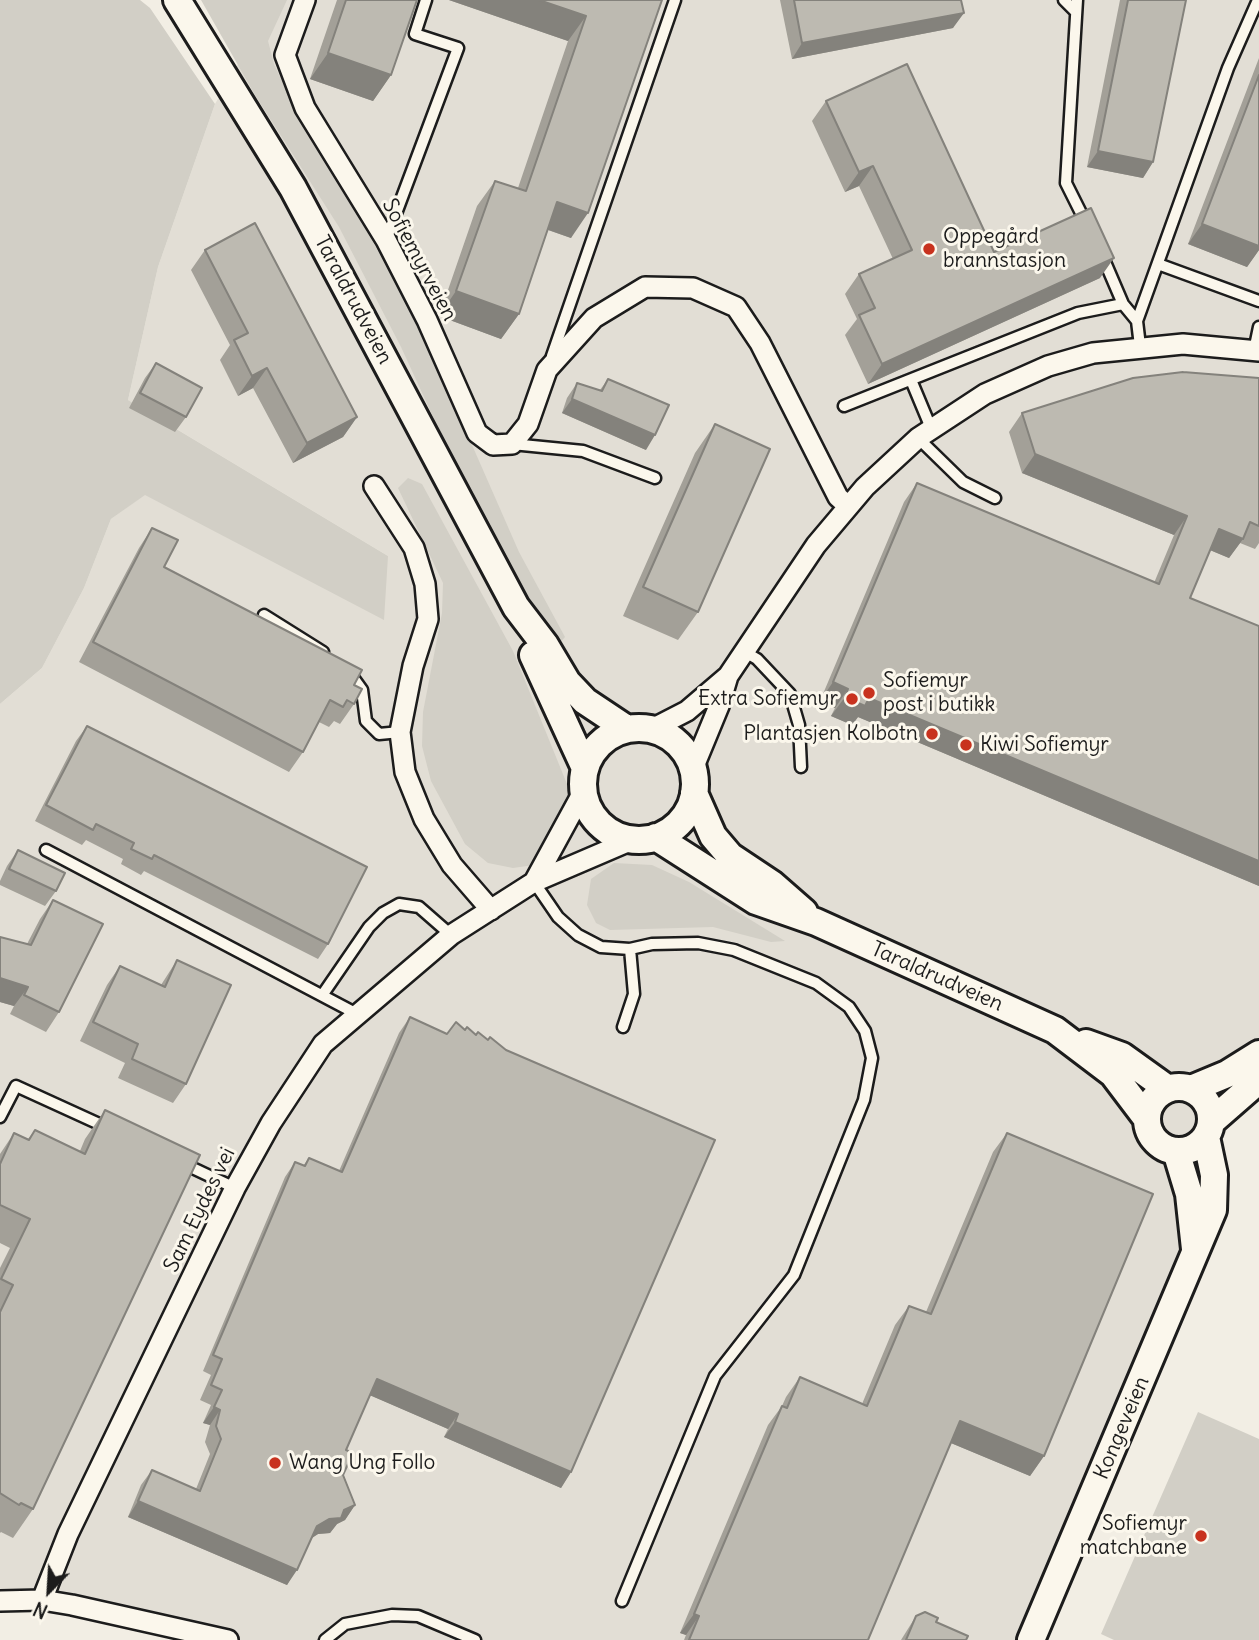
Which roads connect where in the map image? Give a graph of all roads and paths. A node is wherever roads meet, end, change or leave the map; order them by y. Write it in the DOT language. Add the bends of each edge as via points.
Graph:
graph roads {
  1 [pos="177,0"];
  2 [pos="305,0"];
  3 [pos="426,0"];
  4 [pos="675,0"];
  5 [pos="1064,0"];
  6 [pos="1077,0"];
  7 [pos="1258,0"];
  8 [pos="1076,12"];
  9 [pos="1088,228"];
  10 [pos="386,240"];
  11 [pos="1095,240"];
  12 [pos="1158,264"];
  13 [pos="1259,301"];
  14 [pos="1123,304"];
  15 [pos="1137,321"];
  16 [pos="1259,327"];
  17 [pos="1140,346"];
  18 [pos="1257,351"];
  19 [pos="547,370"];
  20 [pos="911,380"];
  21 [pos="844,406"];
  22 [pos="925,433"];
  23 [pos="512,444"];
  24 [pos="655,478"];
  25 [pos="374,486"];
  26 [pos="995,498"];
  27 [pos="848,506"];
  28 [pos="516,607"];
  29 [pos="264,615"];
  30 [pos="745,652"];
  31 [pos="728,676"];
  32 [pos="639,729"];
  33 [pos="400,732"];
  34 [pos="801,767"];
  35 [pos="584,780"];
  36 [pos="694,781"];
  37 [pos="644,838"];
  38 [pos="46,850"];
  39 [pos="534,882"];
  40 [pos="492,910"];
  41 [pos="816,922"];
  42 [pos="451,935"];
  43 [pos="630,950"];
  44 [pos="323,994"];
  45 [pos="357,1014"];
  46 [pos="623,1027"];
  47 [pos="1058,1032"];
  48 [pos="1259,1054"];
  49 [pos="1259,1080"];
  50 [pos="1179,1089"];
  51 [pos="0,1117"];
  52 [pos="1147,1119"];
  53 [pos="1208,1129"];
  54 [pos="115,1131"];
  55 [pos="1176,1151"];
  56 [pos="174,1159"];
  57 [pos="235,1188"];
  58 [pos="1195,1254"];
  59 [pos="42,1600"];
  60 [pos="0,1601"];
  61 [pos="622,1601"];
  62 [pos="228,1640"];
  63 [pos="325,1640"];
  64 [pos="475,1640"];
  65 [pos="1031,1640"];
  1 -- 28 [label="main road, Taraldrudveien" via="293,188"];
  2 -- 10 [label="street, Sofiemyrveien" via="285,55 305,108"];
  3 -- 10 [label="lane" via="415,34 458,48"];
  4 -- 19 [label="lane"];
  5 -- 8 [label="lane"];
  6 -- 8 [label="lane"];
  7 -- 12 [label="lane" via="1228,68"];
  8 -- 9 [label="lane" via="1066,183"];
  10 -- 23 [label="street, Sofiemyrveien" via="477,433 493,445"];
  11 -- 14 [label="lane"];
  12 -- 13 [label="lane"];
  12 -- 15 [label="lane"];
  14 -- 15 [label="lane"];
  14 -- 20 [label="lane" via="1078,313"];
  15 -- 17 [label="lane"];
  16 -- 18 [label="lane"];
  17 -- 18 [label="street" via="1184,344"];
  17 -- 22 [label="street" via="1048,366 985,394"];
  19 -- 23 [label="street" via="528,424"];
  19 -- 27 [label="street" via="594,318 645,287 693,288 736,307 760,343 838,497"];
  20 -- 21 [label="lane"];
  20 -- 22 [label="lane"];
  22 -- 26 [label="lane" via="963,482"];
  22 -- 27 [label="street"];
  23 -- 24 [label="lane" via="583,451"];
  25 -- 33 [label="street" via="414,548 425,584 428,619"];
  27 -- 30 [label="street" via="816,545"];
  28 -- 32 [label="main road, Taraldrudveien" via="585,701"];
  28 -- 35 [label="main road, Taraldrudveien"];
  29 -- 33 [label="lane" via="320,649 353,676 362,690 366,722 379,734"];
  30 -- 31 [label="street"];
  30 -- 34 [label="lane" via="790,694 799,725"];
  31 -- 32 [label="street" via="687,711"];
  31 -- 36 [label="street"];
  32 -- 35 [label="main road" via="600,743"];
  32 -- 36 [label="main road" via="677,743"];
  33 -- 40 [label="street" via="405,772 424,819 452,864"];
  35 -- 37 [label="main road" via="586,804 599,824 609,831"];
  35 -- 39 [label="street, Sam Eydes vei"];
  36 -- 37 [label="main road" via="685,816 673,828"];
  36 -- 41 [label="main road, Taraldrudveien" via="713,836 730,856"];
  37 -- 39 [label="street, Sam Eydes vei"];
  37 -- 41 [label="main road, Taraldrudveien" via="756,901"];
  38 -- 44 [label="lane"];
  39 -- 40 [label="street, Sam Eydes vei"];
  39 -- 43 [label="lane" via="558,917 578,935 601,947"];
  40 -- 42 [label="street, Sam Eydes vei"];
  41 -- 47 [label="main road, Taraldrudveien"];
  42 -- 44 [label="lane" via="419,907 399,904 369,927"];
  42 -- 45 [label="street, Sam Eydes vei"];
  43 -- 46 [label="lane" via="634,994"];
  43 -- 61 [label="lane" via="652,944 698,943 776,965 816,983 849,1007 865,1031 872,1058 864,1100 794,1275 715,1376"];
  44 -- 45 [label="lane"];
  45 -- 57 [label="street, Sam Eydes vei" via="323,1044"];
  47 -- 50 [label="main road, Taraldrudveien" via="1122,1056"];
  47 -- 52 [label="main road, Taraldrudveien" via="1113,1074"];
  48 -- 50 [label="main road" via="1227,1074"];
  49 -- 53 [label="main road"];
  50 -- 52 [label="main road" via="1153,1101"];
  50 -- 53 [label="main road" via="1205,1101"];
  51 -- 54 [label="lane" via="16,1086"];
  52 -- 55 [label="main road" via="1155,1141"];
  53 -- 55 [label="main road" via="1193,1148"];
  53 -- 58 [label="main road, Kongeveien" via="1213,1210"];
  55 -- 58 [label="main road, Kongeveien" via="1189,1194"];
  56 -- 57 [label="lane"];
  57 -- 59 [label="street, Sam Eydes vei" via="68,1534"];
  58 -- 65 [label="main road, Kongeveien"];
  59 -- 60 [label="street"];
  59 -- 62 [label="street"];
  63 -- 64 [label="lane" via="345,1624 392,1615 418,1616"];
}
